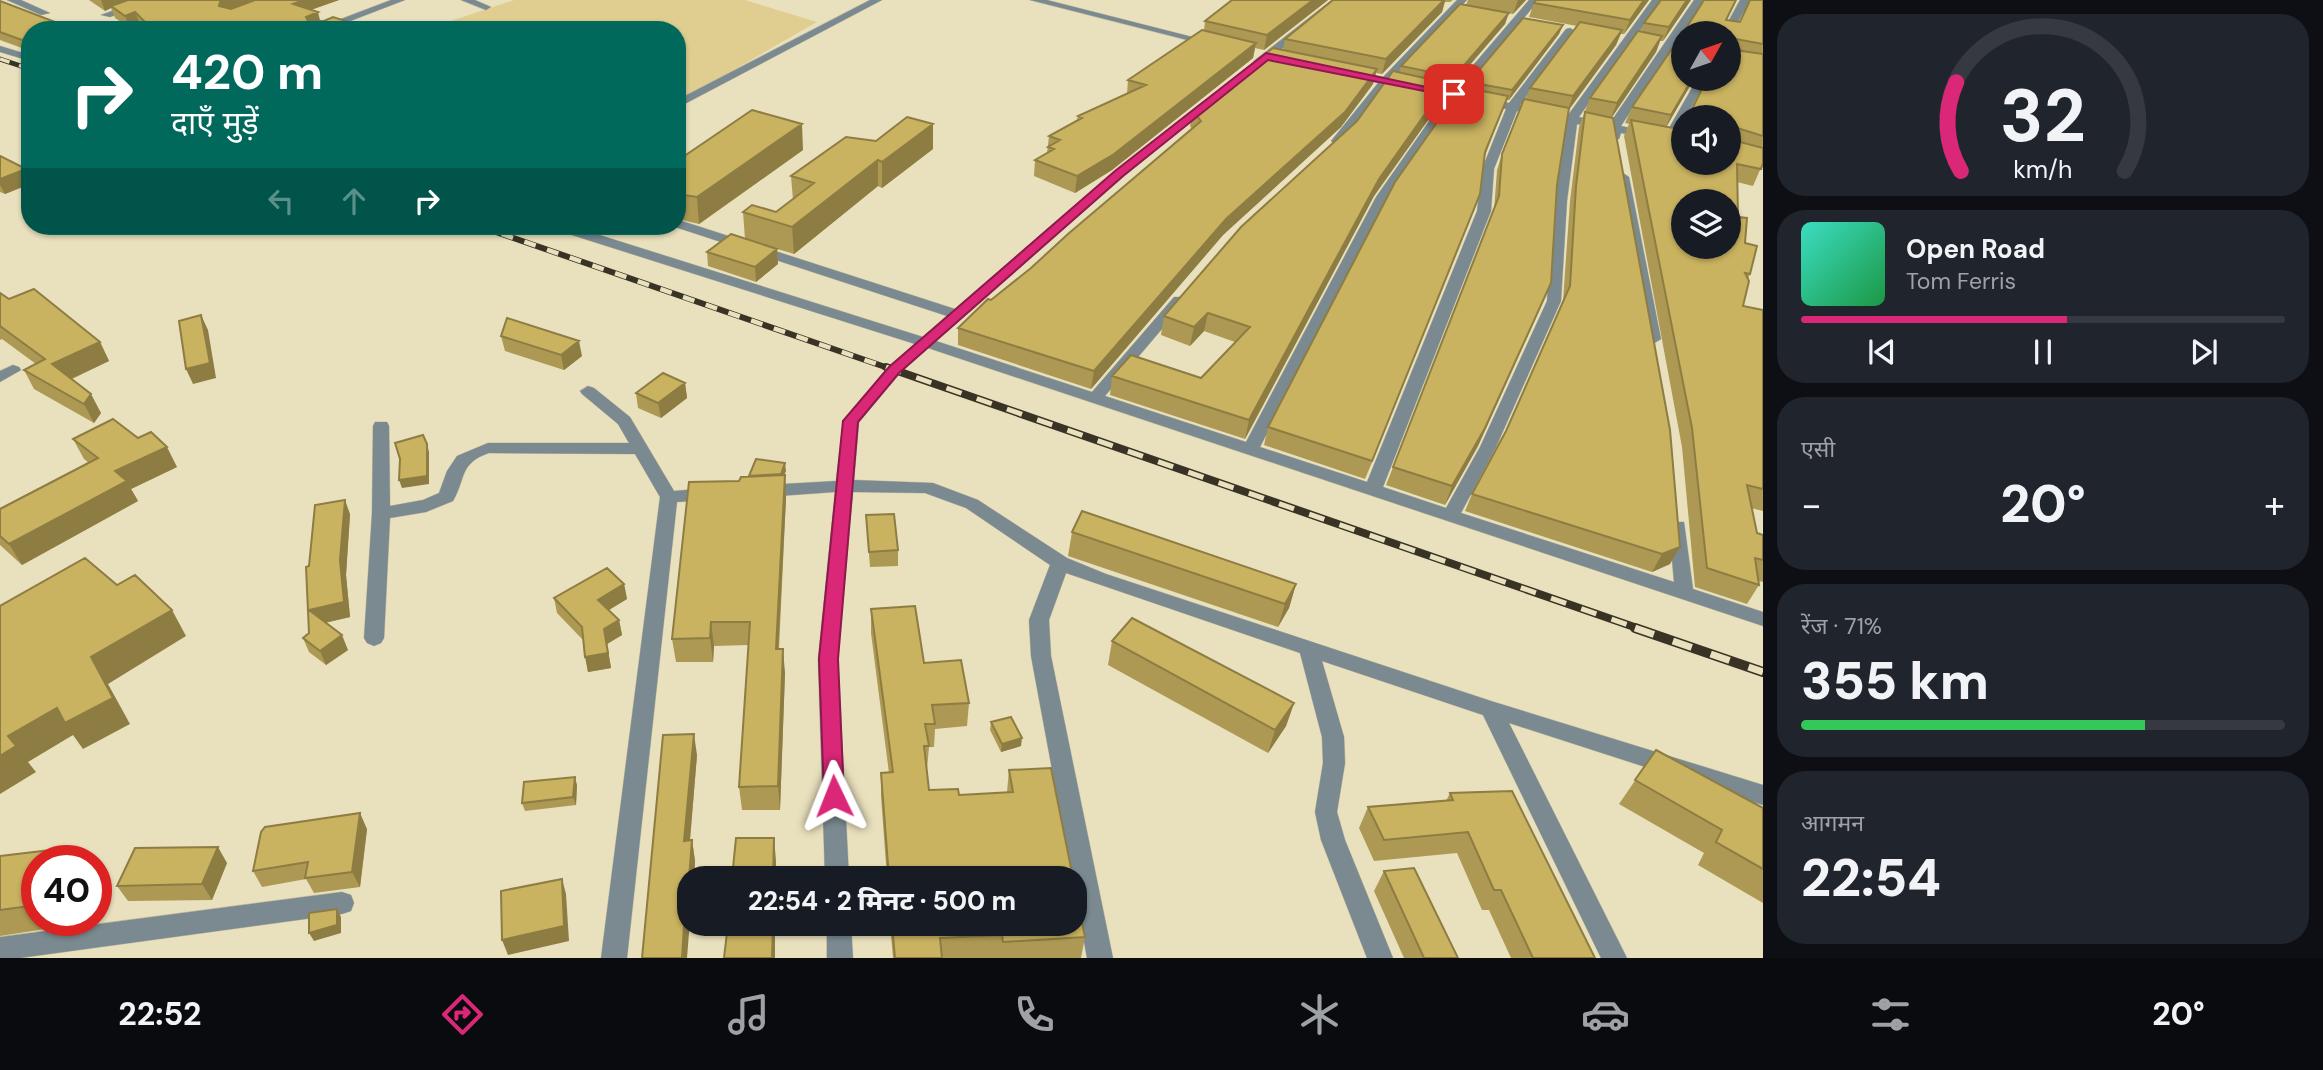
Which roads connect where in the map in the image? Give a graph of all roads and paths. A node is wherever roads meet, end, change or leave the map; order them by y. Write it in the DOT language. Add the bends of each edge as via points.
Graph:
graph roads {
  1 [pos="12,0"];
  2 [pos="152,0"];
  3 [pos="400,0"];
  4 [pos="466,0"];
  5 [pos="877,0"];
  6 [pos="1035,0"];
  7 [pos="1338,0"];
  8 [pos="1534,0"];
  9 [pos="1657,0"];
  10 [pos="1699,0"];
  11 [pos="1745,0"];
  12 [pos="486,7"];
  13 [pos="1455,7"];
  14 [pos="45,13"];
  15 [pos="106,15"];
  16 [pos="342,21"];
  17 [pos="1734,21"];
  18 [pos="1570,31"];
  19 [pos="1654,45"];
  20 [pos="1225,46"];
  21 [pos="1667,48"];
  22 [pos="0,49"];
  23 [pos="1671,49"];
  24 [pos="21,55"];
  25 [pos="1332,70"];
  26 [pos="1245,73"];
  27 [pos="1385,81"];
  28 [pos="1224,90"];
  29 [pos="1695,91"];
  30 [pos="1454,94"];
  31 [pos="686,100"];
  32 [pos="1513,106"];
  33 [pos="1572,118"];
  34 [pos="1614,127"];
  35 [pos="1669,138"];
  36 [pos="1327,150"];
  37 [pos="686,227"];
  38 [pos="586,235"];
  39 [pos="1185,293"];
  40 [pos="958,315"];
  41 [pos="927,343"];
  42 [pos="1656,355"];
  43 [pos="589,391"];
  44 [pos="1095,398"];
  45 [pos="381,426"];
  46 [pos="640,449"];
  47 [pos="1251,449"];
  48 [pos="845,486"];
  49 [pos="1373,490"];
  50 [pos="750,492"];
  51 [pos="723,493"];
  52 [pos="670,496"];
  53 [pos="1676,509"];
  54 [pos="381,513"];
  55 [pos="1451,515"];
  56 [pos="1060,563"];
  57 [pos="1684,592"];
  58 [pos="1763,619"];
  59 [pos="374,638"];
  60 [pos="1309,649"];
  61 [pos="1491,709"];
  62 [pos="1763,795"];
  63 [pos="837,866"];
  64 [pos="342,903"];
  65 [pos="839,936"];
  66 [pos="0,949"];
  67 [pos="614,958"];
  68 [pos="840,958"];
  69 [pos="1100,958"];
  70 [pos="1380,958"];
  71 [pos="1614,958"];
  1 -- 14 [label="street"];
  2 -- 15 [label="street"];
  3 -- 16 [label="street"];
  4 -- 12 [label="street"];
  5 -- 31 [label="street"];
  6 -- 20 [label="street"];
  7 -- 26 [label="street"];
  8 -- 30 [label="street"];
  9 -- 33 [label="street"];
  10 -- 21 [label="street"];
  11 -- 17 [label="street"];
  13 -- 27 [label="street"];
  18 -- 32 [label="street"];
  19 -- 21 [label="street"];
  21 -- 23 [label="street"];
  21 -- 34 [label="street"];
  22 -- 24 [label="street"];
  25 -- 27 [label="street"];
  27 -- 30 [label="street"];
  27 -- 36 [label="street" via="1347,132"];
  28 -- 40 [label="street" via="1119,174"];
  29 -- 35 [label="street"];
  30 -- 32 [label="street"];
  30 -- 47 [label="street" via="1382,197"];
  32 -- 33 [label="street"];
  32 -- 49 [label="street" via="1488,169 1484,211"];
  33 -- 34 [label="street"];
  33 -- 55 [label="street" via="1560,201 1554,301 1488,447"];
  34 -- 35 [label="street"];
  34 -- 42 [label="street"];
  37 -- 40 [label="street"];
  38 -- 41 [label="street"];
  39 -- 44 [label="street"];
  40 -- 41 [label="street"];
  41 -- 44 [label="street"];
  41 -- 48 [label="street" via="894,370 851,421"];
  43 -- 46 [label="street" via="624,421"];
  44 -- 47 [label="street"];
  45 -- 54 [label="street"];
  46 -- 52 [label="street"];
  46 -- 54 [label="street" via="488,448 459,461 447,497 426,506"];
  47 -- 49 [label="street"];
  48 -- 50 [label="street"];
  48 -- 56 [label="street" via="927,487 972,503"];
  48 -- 63 [label="street" via="828,659"];
  49 -- 55 [label="street"];
  51 -- 52 [label="street"];
  52 -- 67 [label="street"];
  53 -- 57 [label="street"];
  54 -- 59 [label="street"];
  55 -- 57 [label="street"];
  56 -- 60 [label="street"];
  56 -- 69 [label="street" via="1039,620 1041,656"];
  57 -- 58 [label="street"];
  60 -- 61 [label="street"];
  60 -- 70 [label="street" via="1333,737 1326,812 1332,840"];
  61 -- 62 [label="street"];
  61 -- 71 [label="street"];
  64 -- 66 [label="street"];
  65 -- 68 [label="street"];
}
